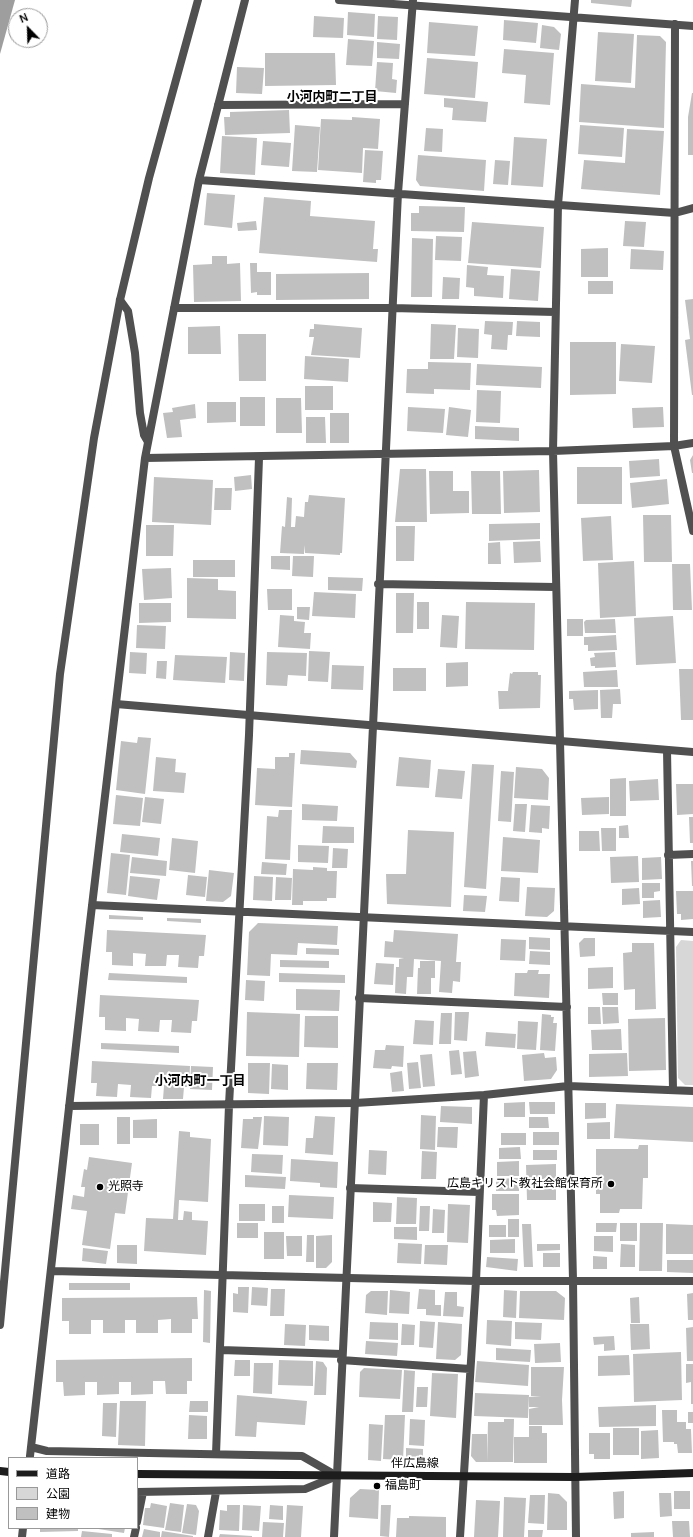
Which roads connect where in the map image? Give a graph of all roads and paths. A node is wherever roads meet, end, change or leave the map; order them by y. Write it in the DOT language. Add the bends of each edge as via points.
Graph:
graph roads {
  1 [pos="198,0"];
  2 [pos="245,0"];
  3 [pos="338,0"];
  4 [pos="575,0"];
  5 [pos="412,2"];
  6 [pos="574,16"];
  7 [pos="675,24"];
  8 [pos="693,26"];
  9 [pos="405,104"];
  10 [pos="218,105"];
  11 [pos="199,180"];
  12 [pos="398,193"];
  13 [pos="558,205"];
  14 [pos="693,208"];
  15 [pos="675,213"];
  16 [pos="120,300"];
  17 [pos="174,308"];
  18 [pos="392,308"];
  19 [pos="554,312"];
  20 [pos="148,442"];
  21 [pos="693,443"];
  22 [pos="674,446"];
  23 [pos="553,451"];
  24 [pos="385,453"];
  25 [pos="145,458"];
  26 [pos="259,458"];
  27 [pos="693,531"];
  28 [pos="378,584"];
  29 [pos="555,587"];
  30 [pos="116,704"];
  31 [pos="249,715"];
  32 [pos="373,726"];
  33 [pos="561,741"];
  34 [pos="667,750"];
  35 [pos="693,752"];
  36 [pos="693,854"];
  37 [pos="668,855"];
  38 [pos="92,905"];
  39 [pos="238,913"];
  40 [pos="363,917"];
  41 [pos="565,925"];
  42 [pos="671,931"];
  43 [pos="693,932"];
  44 [pos="359,998"];
  45 [pos="566,1007"];
  46 [pos="568,1086"];
  47 [pos="673,1090"];
  48 [pos="693,1091"];
  49 [pos="484,1095"];
  50 [pos="355,1103"];
  51 [pos="229,1105"];
  52 [pos="69,1106"];
  53 [pos="350,1188"];
  54 [pos="479,1192"];
  55 [pos="52,1271"];
  56 [pos="223,1274"];
  57 [pos="346,1278"];
  58 [pos="573,1280"];
  59 [pos="476,1281"];
  60 [pos="693,1281"];
  61 [pos="0,1325"];
  62 [pos="221,1350"];
  63 [pos="342,1357"];
  64 [pos="470,1369"];
  65 [pos="31,1447"];
  66 [pos="216,1454"];
  67 [pos="30,1456"];
  68 [pos="693,1473"];
  69 [pos="138,1474"];
  70 [pos="337,1476"];
  71 [pos="464,1477"];
  72 [pos="575,1477"];
  73 [pos="140,1492"];
  74 [pos="216,1492"];
  75 [pos="138,1512"];
  76 [pos="208,1537"];
  77 [pos="334,1537"];
  78 [pos="460,1537"];
  79 [pos="576,1537"];
  1 -- 16 [label="street" via="149,178"];
  2 -- 10 [label="street"];
  3 -- 5 [label="street"];
  4 -- 6 [label="street"];
  5 -- 6 [label="street"];
  5 -- 9 [label="street"];
  6 -- 7 [label="street"];
  6 -- 13 [label="street"];
  7 -- 8 [label="street"];
  7 -- 15 [label="street"];
  9 -- 10 [label="street"];
  9 -- 12 [label="street"];
  10 -- 11 [label="street"];
  11 -- 12 [label="street"];
  11 -- 17 [label="street"];
  12 -- 13 [label="street"];
  12 -- 18 [label="street"];
  13 -- 15 [label="street"];
  13 -- 19 [label="street"];
  14 -- 15 [label="street"];
  15 -- 22 [label="street"];
  16 -- 20 [label="street" via="128,311 135,353 140,413"];
  16 -- 61 [label="street" via="94,438 60,674"];
  17 -- 18 [label="street"];
  17 -- 20 [label="street"];
  18 -- 19 [label="street"];
  18 -- 24 [label="street"];
  19 -- 23 [label="street"];
  20 -- 25 [label="street"];
  21 -- 22 [label="street"];
  22 -- 23 [label="street"];
  22 -- 27 [label="street"];
  23 -- 24 [label="street"];
  23 -- 29 [label="street"];
  24 -- 26 [label="street"];
  24 -- 28 [label="street"];
  25 -- 26 [label="street"];
  25 -- 30 [label="street"];
  26 -- 31 [label="street"];
  28 -- 29 [label="street"];
  28 -- 32 [label="street"];
  29 -- 33 [label="street"];
  30 -- 31 [label="street"];
  30 -- 38 [label="street"];
  31 -- 32 [label="street"];
  31 -- 39 [label="street"];
  32 -- 33 [label="street"];
  32 -- 40 [label="street"];
  33 -- 34 [label="street"];
  33 -- 41 [label="street"];
  34 -- 35 [label="street"];
  34 -- 37 [label="street"];
  36 -- 37 [label="street"];
  37 -- 42 [label="street"];
  38 -- 39 [label="street"];
  38 -- 52 [label="street"];
  39 -- 40 [label="street"];
  39 -- 51 [label="street"];
  40 -- 41 [label="street"];
  40 -- 44 [label="street"];
  41 -- 42 [label="street"];
  41 -- 45 [label="street"];
  42 -- 43 [label="street"];
  42 -- 47 [label="street"];
  44 -- 45 [label="street"];
  44 -- 50 [label="street"];
  45 -- 46 [label="street"];
  46 -- 47 [label="street"];
  46 -- 49 [label="street"];
  46 -- 58 [label="street"];
  47 -- 48 [label="street"];
  49 -- 50 [label="street"];
  49 -- 54 [label="street"];
  50 -- 51 [label="street"];
  50 -- 53 [label="street"];
  51 -- 52 [label="street"];
  51 -- 56 [label="street"];
  52 -- 55 [label="street"];
  53 -- 54 [label="street"];
  53 -- 57 [label="street"];
  54 -- 59 [label="street"];
  55 -- 56 [label="street"];
  55 -- 65 [label="street"];
  56 -- 57 [label="street"];
  56 -- 62 [label="street"];
  57 -- 59 [label="street"];
  57 -- 63 [label="street"];
  58 -- 59 [label="street"];
  58 -- 60 [label="street"];
  58 -- 72 [label="street"];
  59 -- 64 [label="street"];
  62 -- 63 [label="street"];
  62 -- 66 [label="street"];
  63 -- 64 [label="street"];
  63 -- 70 [label="street"];
  64 -- 71 [label="street"];
  65 -- 66 [label="street" via="47,1451"];
  65 -- 67 [label="street"];
  66 -- 70 [label="street" via="302,1456"];
  68 -- 72 [label="main road, 伴広島線"];
  69 -- 70 [label="main road, 伴広島線"];
  70 -- 71 [label="main road, 伴広島線"];
  70 -- 74 [label="street" via="305,1489"];
  70 -- 77 [label="street"];
  71 -- 72 [label="main road, 伴広島線"];
  71 -- 78 [label="street"];
  72 -- 79 [label="street"];
  73 -- 74 [label="street"];
  73 -- 75 [label="street"];
  74 -- 76 [label="street"];
}
